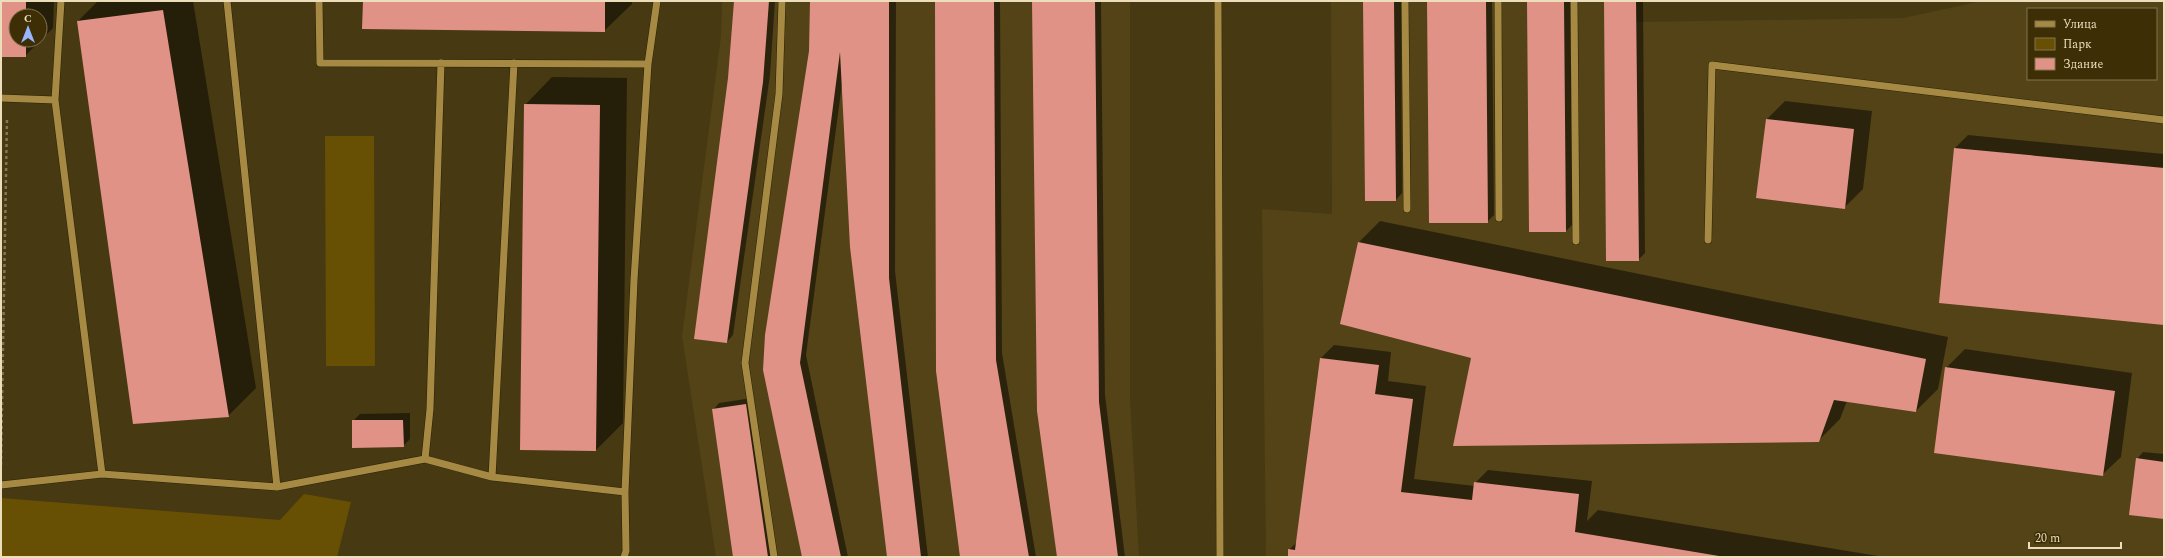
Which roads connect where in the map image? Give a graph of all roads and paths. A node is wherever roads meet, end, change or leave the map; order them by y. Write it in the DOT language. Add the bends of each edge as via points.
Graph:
graph roads {
  1 [pos="61,1"];
  2 [pos="227,1"];
  3 [pos="320,1"];
  4 [pos="657,1"];
  5 [pos="782,1"];
  6 [pos="1218,1"];
  7 [pos="1405,1"];
  8 [pos="1498,1"];
  9 [pos="1574,1"];
  10 [pos="441,63"];
  11 [pos="514,63"];
  12 [pos="648,64"];
  13 [pos="4,98"];
  14 [pos="55,100"];
  15 [pos="2164,120"];
  16 [pos="1407,209"];
  17 [pos="1499,218"];
  18 [pos="1708,240"];
  19 [pos="1576,241"];
  20 [pos="425,459"];
  21 [pos="102,474"];
  22 [pos="492,477"];
  23 [pos="1,485"];
  24 [pos="277,488"];
  25 [pos="625,492"];
  26 [pos="624,557"];
  27 [pos="774,557"];
  28 [pos="1220,557"];
  1 -- 14 [label="lane"];
  2 -- 24 [label="lane"];
  3 -- 10 [label="lane" via="320,63"];
  4 -- 12 [label="lane"];
  5 -- 27 [label="lane" via="780,94 745,363"];
  6 -- 28 [label="lane"];
  7 -- 16 [label="lane"];
  8 -- 17 [label="lane"];
  9 -- 19 [label="lane"];
  10 -- 11 [label="lane"];
  10 -- 20 [label="lane" via="430,409"];
  11 -- 12 [label="lane"];
  11 -- 22 [label="lane"];
  12 -- 25 [label="lane" via="634,280"];
  13 -- 14 [label="lane"];
  13 -- 23 [label="path"];
  14 -- 21 [label="lane"];
  15 -- 18 [label="lane" via="1712,65"];
  20 -- 22 [label="lane"];
  20 -- 24 [label="lane"];
  21 -- 23 [label="lane"];
  21 -- 24 [label="lane"];
  22 -- 25 [label="lane"];
  25 -- 26 [label="lane"];
}
